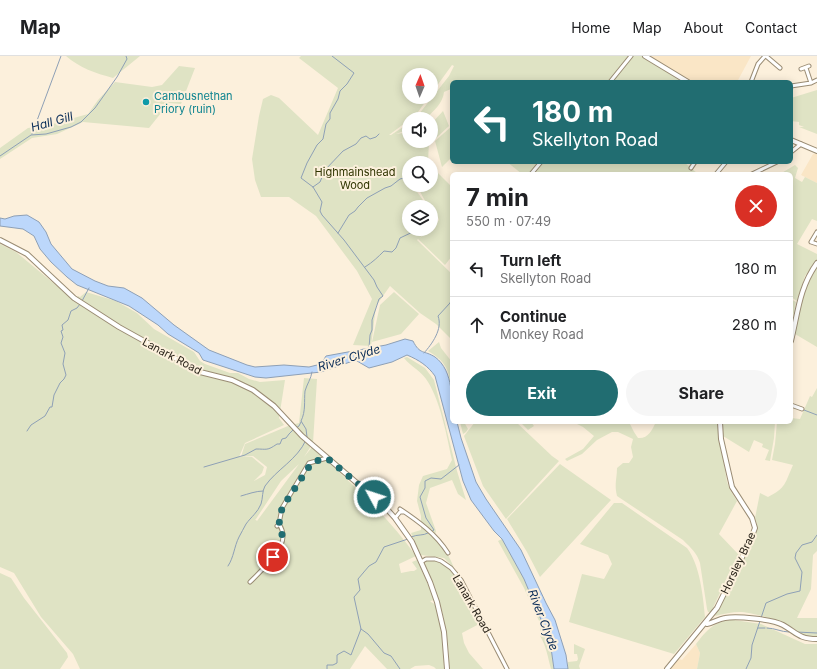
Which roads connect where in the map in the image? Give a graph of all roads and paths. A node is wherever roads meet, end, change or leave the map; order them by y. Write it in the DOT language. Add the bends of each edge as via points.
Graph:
graph roads {
  1 [pos="631,56"];
  2 [pos="645,56"];
  3 [pos="766,56"];
  4 [pos="780,68"];
  5 [pos="801,69"];
  6 [pos="612,80"];
  7 [pos="685,80"];
  8 [pos="752,80"];
  9 [pos="817,80"];
  10 [pos="811,83"];
  11 [pos="793,86"];
  12 [pos="793,141"];
  13 [pos="801,144"];
  14 [pos="793,150"];
  15 [pos="817,151"];
  16 [pos="539,164"];
  17 [pos="694,164"];
  18 [pos="724,164"];
  19 [pos="773,164"];
  20 [pos="691,168"];
  21 [pos="533,172"];
  22 [pos="718,172"];
  23 [pos="756,172"];
  24 [pos="817,232"];
  25 [pos="0,240"];
  26 [pos="817,244"];
  27 [pos="817,263"];
  28 [pos="793,330"];
  29 [pos="793,406"];
  30 [pos="802,409"];
  31 [pos="720,424"];
  32 [pos="327,458"];
  33 [pos="395,518"];
  34 [pos="448,552"];
  35 [pos="421,562"];
  36 [pos="250,582"];
  37 [pos="705,623"];
  38 [pos="817,639"];
  39 [pos="447,669"];
  40 [pos="507,669"];
  41 [pos="667,669"];
  1 -- 6 [label="street"];
  2 -- 7 [label="main road"];
  3 -- 4 [label="street"];
  3 -- 8 [label="street" via="758,64"];
  5 -- 10 [label="street" via="808,67"];
  9 -- 10 [label="street"];
  10 -- 11 [label="street"];
  12 -- 13 [label="main road"];
  13 -- 14 [label="street"];
  13 -- 15 [label="main road"];
  16 -- 21 [label="street"];
  17 -- 20 [label="street"];
  18 -- 22 [label="street"];
  19 -- 23 [label="street"];
  24 -- 26 [label="street" via="811,242"];
  25 -- 32 [label="main road, Lanark Road" via="27,254 74,298 119,327 200,372 232,380 253,390 274,406 296,431"];
  27 -- 28 [label="main road" via="808,276 798,303"];
  29 -- 30 [label="street"];
  31 -- 37 [label="main road, Horsley Brae" via="732,487 752,518 755,528 717,608"];
  32 -- 33 [label="main road, Lanark Road"];
  32 -- 36 [label="street" via="309,463 282,508 278,525 283,538 276,554"];
  33 -- 34 [label="street" via="401,510 433,534"];
  33 -- 35 [label="main road, Lanark Road" via="412,542"];
  35 -- 39 [label="main road, Lanark Road" via="440,613"];
  35 -- 40 [label="street, Lanark Road" via="434,558 442,561 461,580"];
  37 -- 38 [label="main road" via="731,617 762,620 783,625 797,636"];
  37 -- 41 [label="main road, Horsley Brae"];
}
